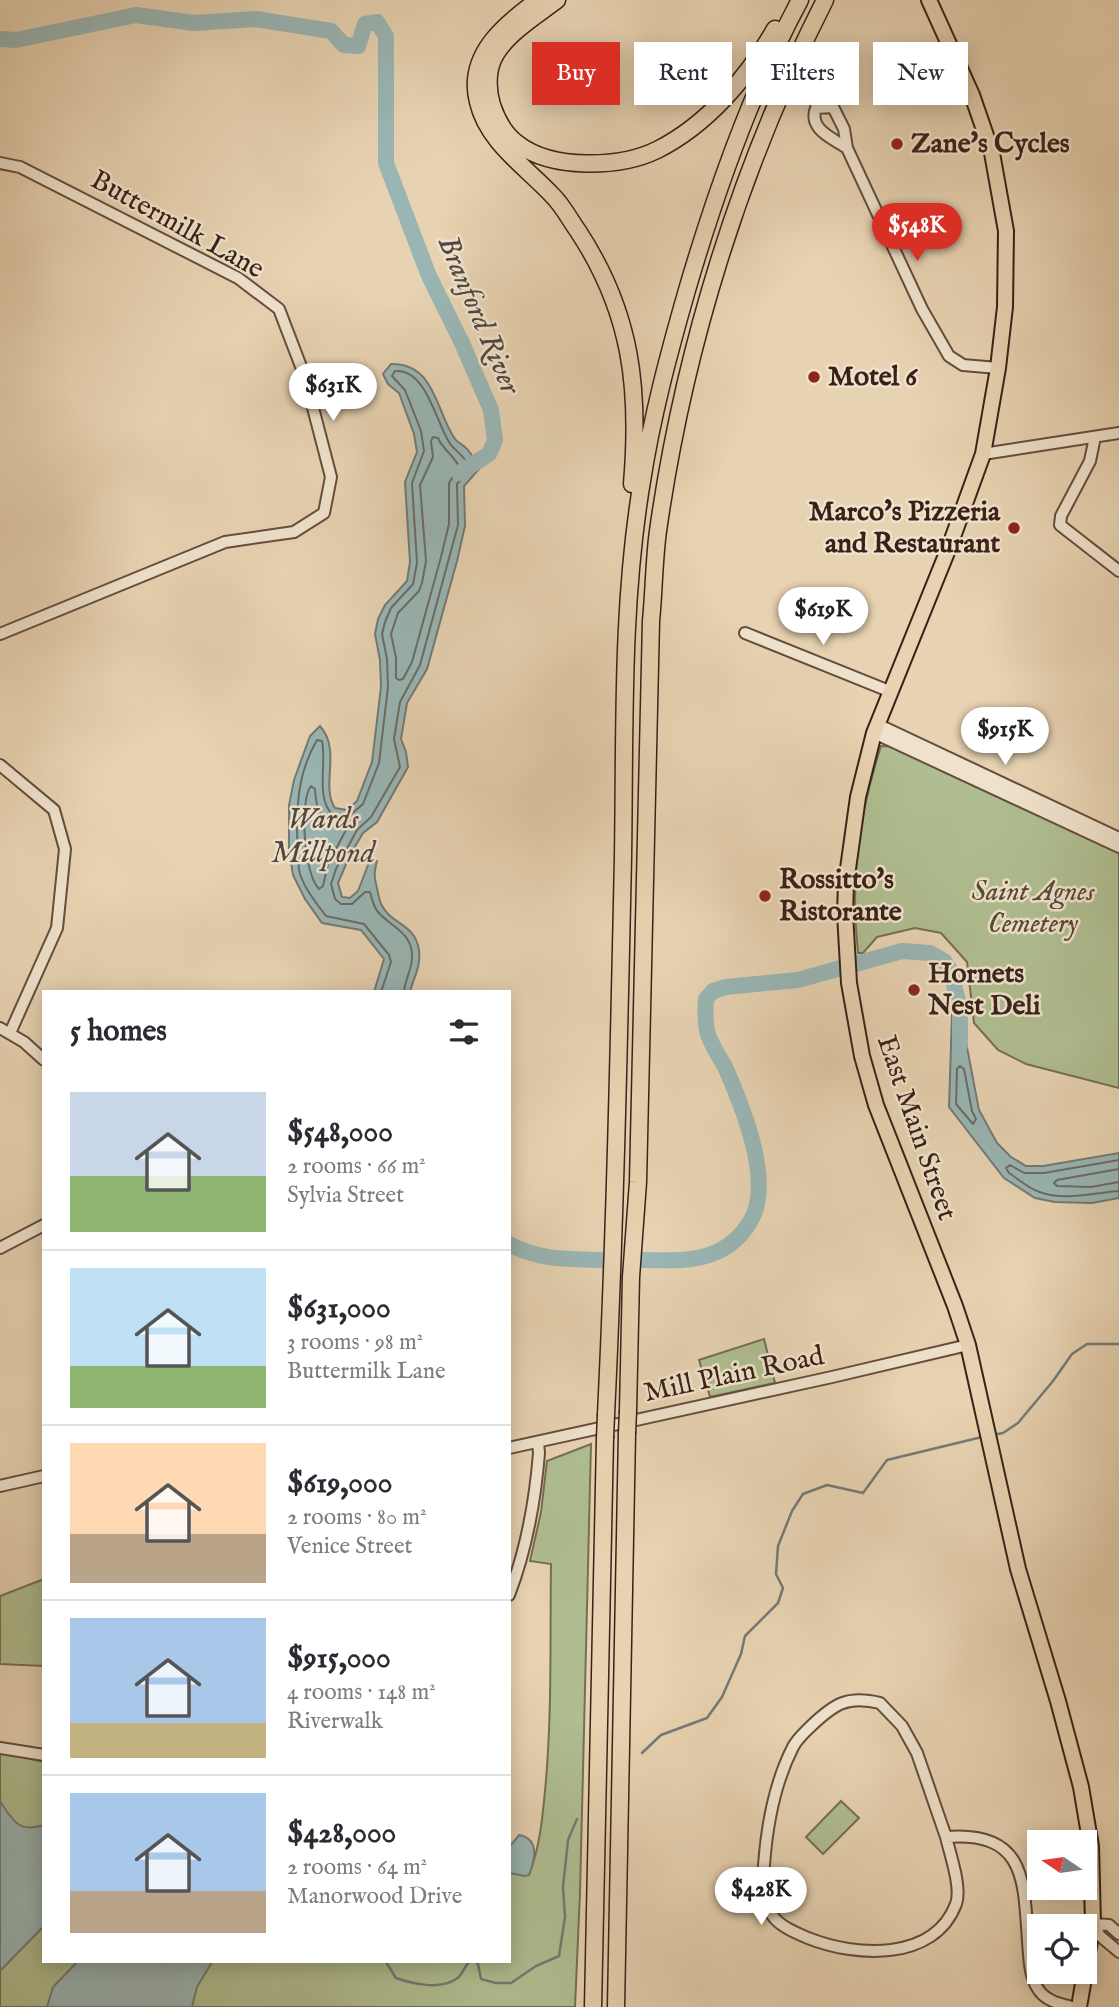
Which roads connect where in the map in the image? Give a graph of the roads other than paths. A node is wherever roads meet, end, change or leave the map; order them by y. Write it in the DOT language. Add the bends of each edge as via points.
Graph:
graph roads {
  1 [pos="538,0"];
  2 [pos="557,0"];
  3 [pos="793,0"];
  4 [pos="800,0"];
  5 [pos="825,0"];
  6 [pos="929,0"];
  7 [pos="847,148"];
  8 [pos="0,163"];
  9 [pos="998,368"];
  10 [pos="1119,433"];
  11 [pos="1096,437"];
  12 [pos="982,454"];
  13 [pos="1119,570"];
  14 [pos="627,623"];
  15 [pos="745,633"];
  16 [pos="0,634"];
  17 [pos="889,691"];
  18 [pos="876,728"];
  19 [pos="0,765"];
  20 [pos="1119,838"];
  21 [pos="1119,847"];
  22 [pos="5,1031"];
  23 [pos="42,1059"];
  24 [pos="42,1226"];
  25 [pos="0,1248"];
  26 [pos="968,1345"];
  27 [pos="538,1442"];
  28 [pos="511,1448"];
  29 [pos="42,1476"];
  30 [pos="0,1486"];
  31 [pos="511,1589"];
  32 [pos="0,1748"];
  33 [pos="42,1755"];
  34 [pos="946,1837"];
  35 [pos="1093,1914"];
  36 [pos="1097,1924"];
  37 [pos="1097,1931"];
  38 [pos="1119,1934"];
  39 [pos="1119,1952"];
  40 [pos="1083,1984"];
  41 [pos="593,2007"];
  42 [pos="616,2007"];
  43 [pos="1072,2007"];
  44 [pos="1079,2007"];
  1 -- 14 [label="highway" via="490,43 477,70 477,101 488,128 556,199 588,246 626,335 635,386 636,442"];
  2 -- 3 [label="highway" via="513,33 492,62 488,92 498,123 518,145 548,158 588,165 656,150 692,128 758,58"];
  4 -- 14 [label="highway" via="725,173 676,330 642,481"];
  5 -- 42 [label="highway, bridge" via="770,121 721,254 685,390 658,533 651,621 638,1182 631,1276"];
  6 -- 9 [label="main road, East Main Street" via="972,95 995,167 1006,231"];
  7 -- 9 [label="street" via="922,309 949,356 963,365"];
  8 -- 16 [label="street, Buttermilk Lane" via="20,167 238,278 279,309 305,377 331,477 324,513 294,532 225,542"];
  9 -- 12 [label="main road, East Main Street"];
  10 -- 11 [label="street"];
  11 -- 12 [label="street"];
  11 -- 13 [label="street" via="1090,461 1060,516 1060,525"];
  12 -- 17 [label="main road, East Main Street"];
  14 -- 41 [label="highway, bridge"];
  15 -- 17 [label="street"];
  17 -- 18 [label="main road, East Main Street"];
  18 -- 20 [label="street"];
  18 -- 21 [label="street"];
  18 -- 26 [label="main road, East Main Street" via="848,861 849,983 876,1105"];
  19 -- 22 [label="street" via="54,810 65,849 57,928"];
  22 -- 23 [label="street"];
  24 -- 25 [label="street"];
  26 -- 27 [label="street, Mill Plain Road"];
  26 -- 35 [label="main road, East Main Street" via="1018,1569 1081,1787 1091,1846"];
  27 -- 28 [label="street, Mill Plain Road"];
  27 -- 31 [label="street" via="532,1521"];
  29 -- 30 [label="street"];
  32 -- 33 [label="street"];
  34 -- 34 [label="street" via="917,1753 902,1726 880,1703 847,1701 834,1706 794,1743 767,1827 761,1892 774,1917 794,1932 826,1945 890,1952 944,1927 957,1902"];
  34 -- 43 [label="street" via="974,1835 991,1840 1015,1862 1034,1981 1042,1995"];
  36 -- 38 [label="street" via="1109,1925"];
  37 -- 39 [label="street"];
  40 -- 44 [label="main road, East Main Street"];
}
